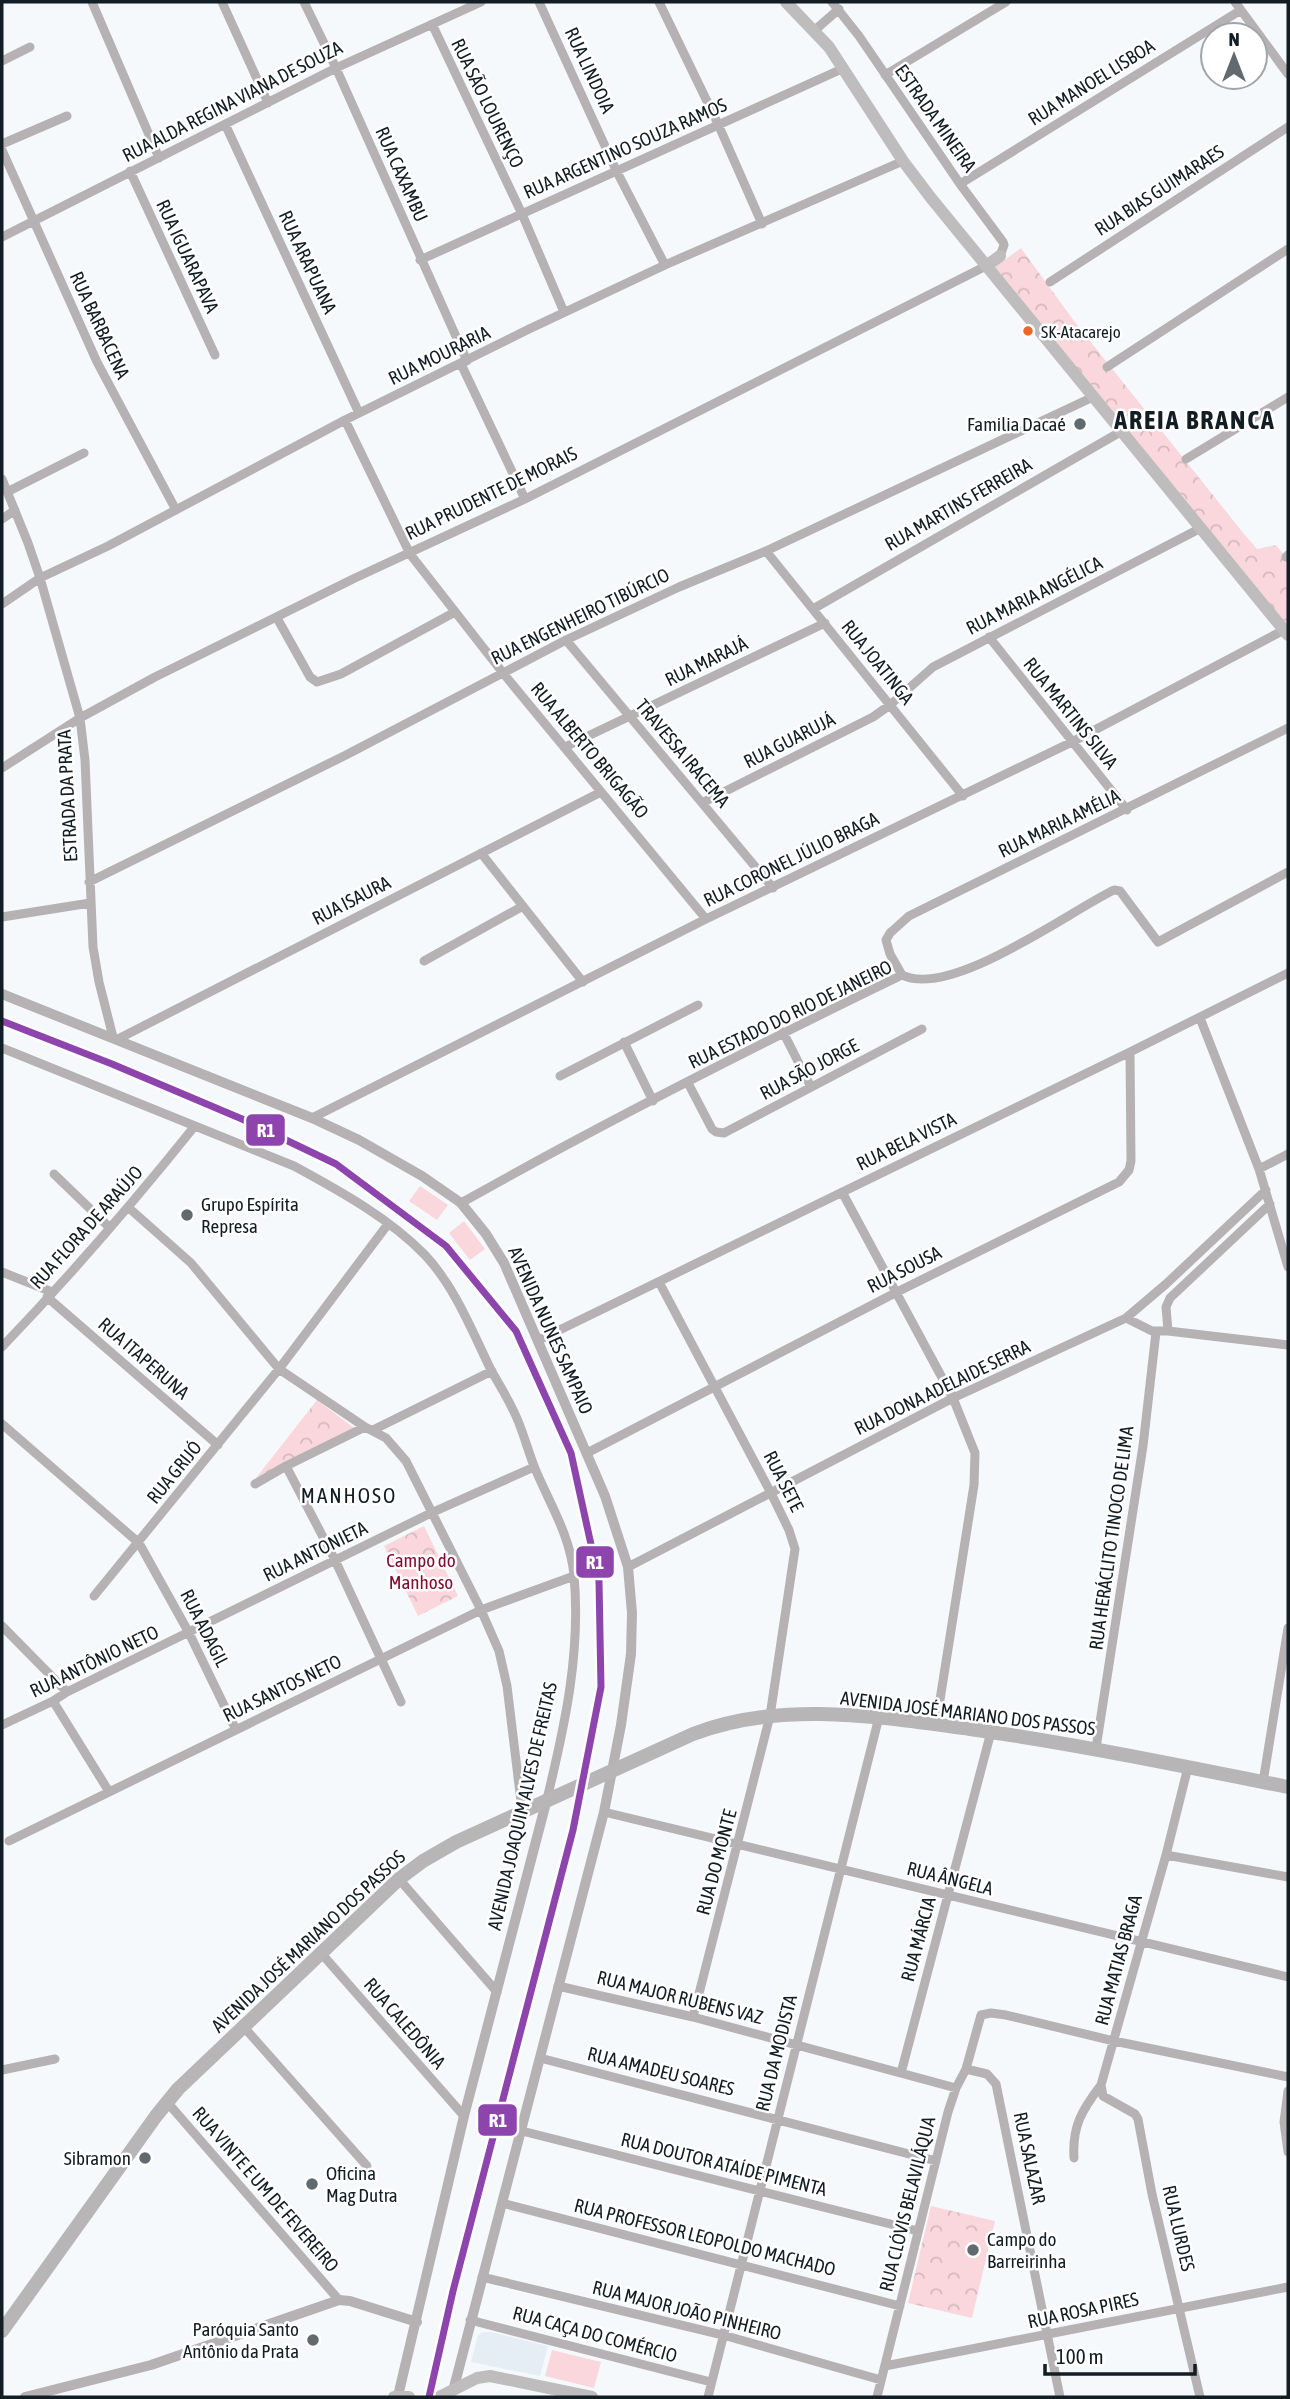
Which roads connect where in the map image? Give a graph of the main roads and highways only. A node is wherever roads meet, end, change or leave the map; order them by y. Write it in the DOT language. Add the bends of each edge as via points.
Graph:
graph roads {
  1 [pos="786,2"];
  2 [pos="1000,256"];
  3 [pos="986,266"];
  4 [pos="1286,632"];
  5 [pos="1288,1787"];
  6 [pos="2,2331"];
  7 [pos="453,2394"];
  8 [pos="439,2397"];
  9 [pos="592,2397"];
  1 -- 3 [label="main road" via="816,30 903,161"];
  2 -- 3 [label="main road, RUA PRUDENTE DE MORAIS"];
  3 -- 4 [label="main road"];
  5 -- 6 [label="main road, AVENIDA JOSÉ MARIANO DOS PASSOS" via="1096,1748 878,1717 770,1716 706,1728 522,1810 440,1851 399,1879 167,2102"];
  7 -- 8 [label="main road"];
  7 -- 9 [label="main road" via="481,2377 495,2376"];
}
